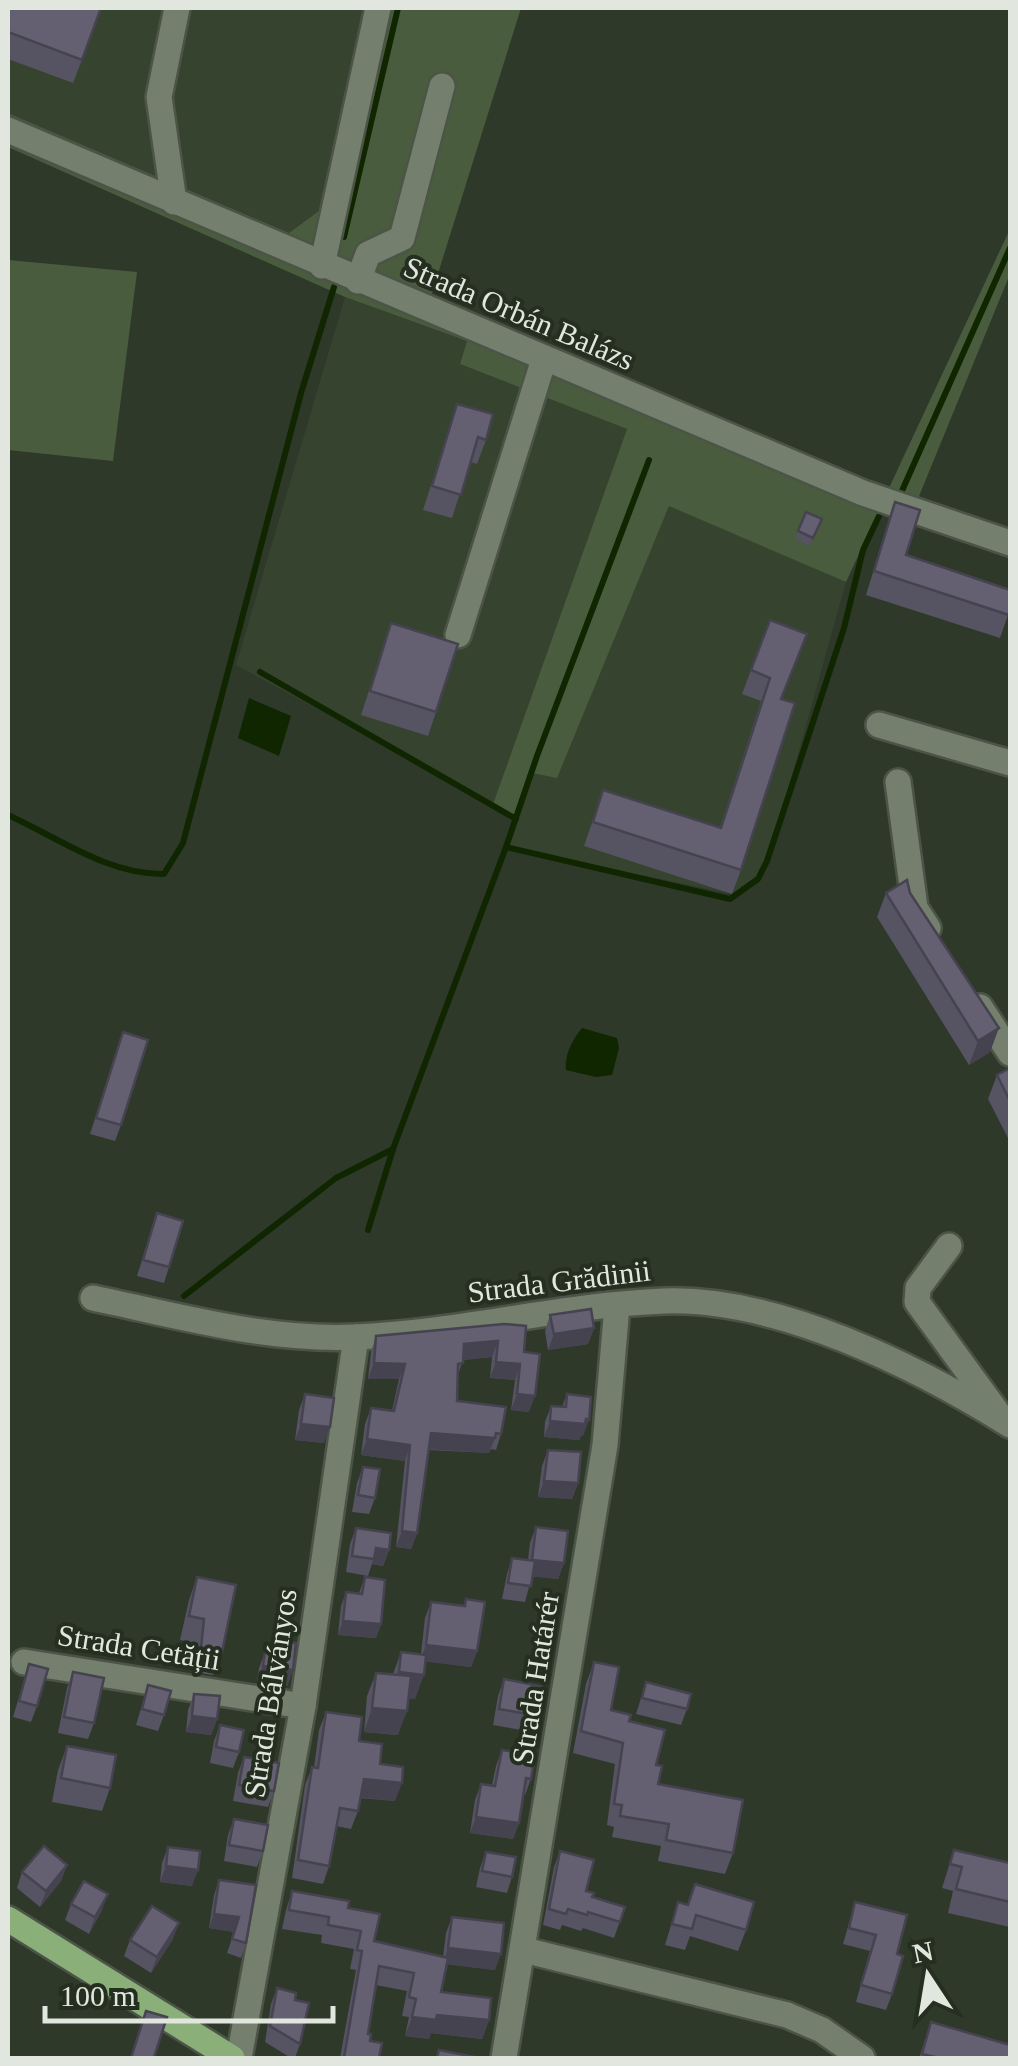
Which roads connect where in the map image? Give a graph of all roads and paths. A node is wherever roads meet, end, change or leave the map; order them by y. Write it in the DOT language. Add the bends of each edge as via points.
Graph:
graph roads {
  1 [pos="177,8"];
  2 [pos="378,8"];
  3 [pos="442,86"];
  4 [pos="8,130"];
  5 [pos="174,202"];
  6 [pos="322,266"];
  7 [pos="358,281"];
  8 [pos="544,359"];
  9 [pos="1010,542"];
  10 [pos="458,635"];
  11 [pos="879,725"];
  12 [pos="1010,763"];
  13 [pos="898,782"];
  14 [pos="946,956"];
  15 [pos="968,988"];
  16 [pos="1010,1053"];
  17 [pos="948,1246"];
  18 [pos="93,1298"];
  19 [pos="618,1306"];
  20 [pos="356,1337"];
  21 [pos="1007,1422"];
  22 [pos="24,1662"];
  23 [pos="303,1706"];
  24 [pos="8,1918"];
  25 [pos="524,1950"];
  26 [pos="235,2058"];
  27 [pos="504,2058"];
  28 [pos="862,2058"];
  1 -- 5 [label="street" via="159,97"];
  2 -- 6 [label="street"];
  3 -- 7 [label="street" via="402,238 368,254"];
  4 -- 5 [label="street, Strada Orbán Balázs"];
  5 -- 6 [label="street, Strada Orbán Balázs"];
  6 -- 7 [label="street, Strada Orbán Balázs"];
  7 -- 8 [label="street, Strada Orbán Balázs"];
  8 -- 9 [label="street, Strada Orbán Balázs" via="863,494"];
  8 -- 10 [label="street"];
  11 -- 12 [label="street"];
  13 -- 14 [label="street" via="915,908"];
  15 -- 16 [label="street"];
  17 -- 21 [label="street" via="918,1288 917,1302"];
  18 -- 20 [label="street, Strada Grădinii" via="244,1329"];
  19 -- 20 [label="street, Strada Grădinii"];
  19 -- 21 [label="street, Strada Grădinii" via="690,1301 782,1319 873,1352"];
  19 -- 25 [label="street, Strada Határér" via="605,1445"];
  20 -- 23 [label="street, Strada Bálványos"];
  22 -- 23 [label="street, Strada Cetății"];
  23 -- 26 [label="street, Strada Bálványos"];
  24 -- 26 [label="main road"];
  25 -- 27 [label="street, Strada Határér"];
  25 -- 28 [label="street" via="787,2015"];
}
